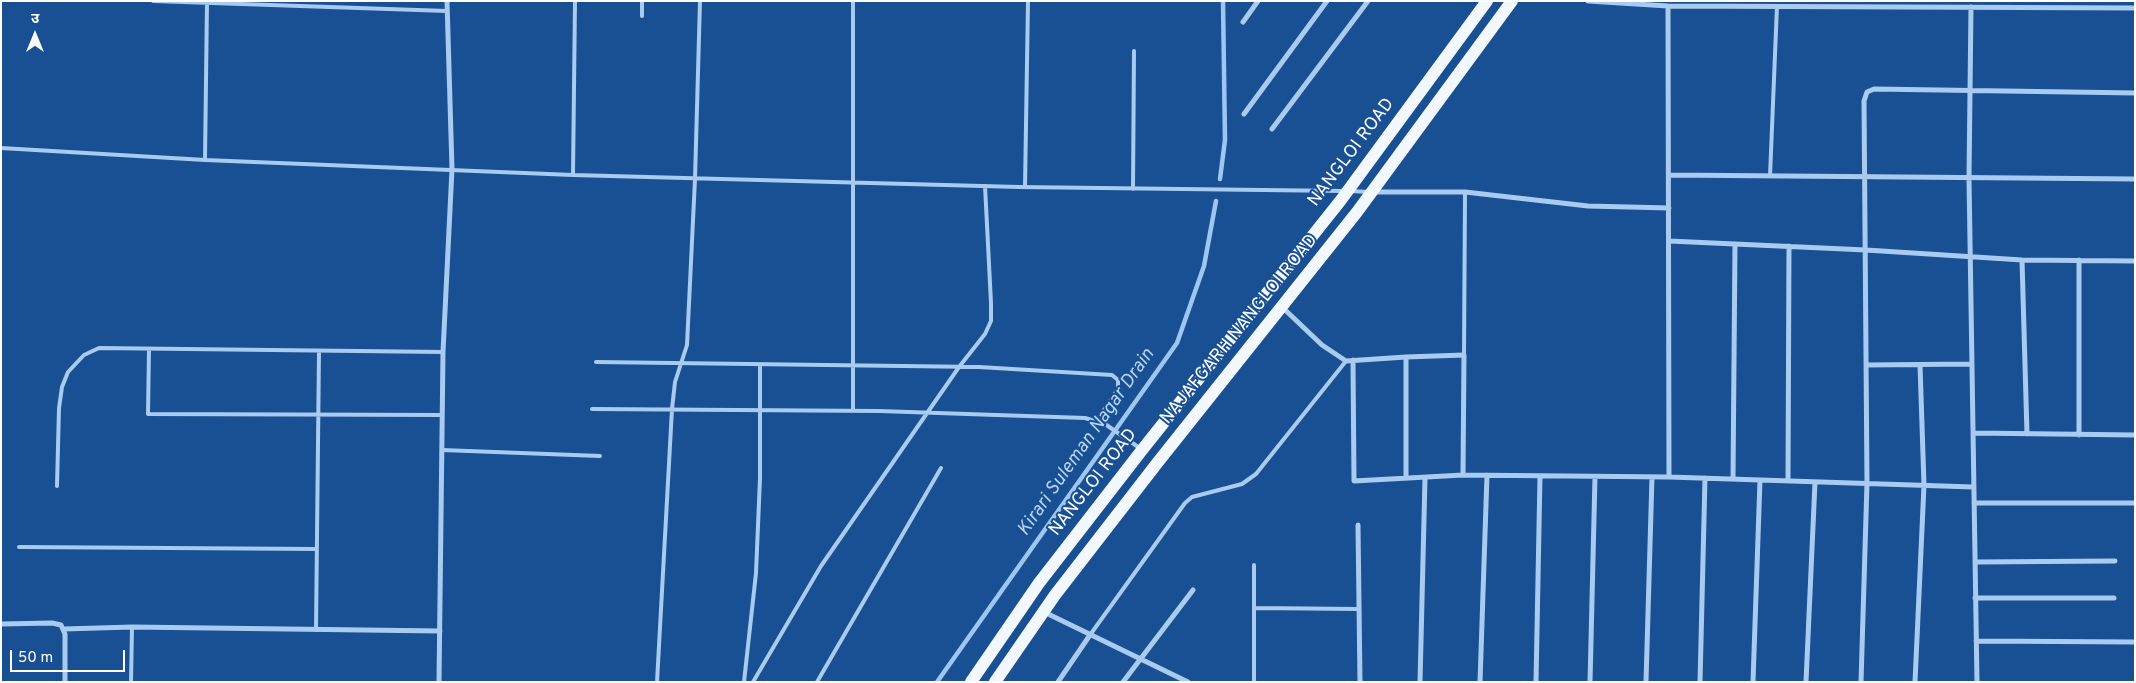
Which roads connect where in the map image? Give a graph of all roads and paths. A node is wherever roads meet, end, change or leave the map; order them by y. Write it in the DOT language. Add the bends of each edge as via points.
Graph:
graph roads {
  1 [pos="153,1"];
  2 [pos="448,1"];
  3 [pos="575,1"];
  4 [pos="642,1"];
  5 [pos="700,1"];
  6 [pos="853,1"];
  7 [pos="1028,1"];
  8 [pos="1258,1"];
  9 [pos="1327,1"];
  10 [pos="1368,1"];
  11 [pos="1487,1"];
  12 [pos="1512,1"];
  13 [pos="1588,1"];
  14 [pos="207,2"];
  15 [pos="1901,4"];
  16 [pos="2052,4"];
  17 [pos="1668,6"];
  18 [pos="1777,6"];
  19 [pos="1971,7"];
  20 [pos="2135,8"];
  21 [pos="447,11"];
  22 [pos="642,16"];
  23 [pos="1243,22"];
  24 [pos="1134,51"];
  25 [pos="1970,92"];
  26 [pos="2135,93"];
  27 [pos="1244,114"];
  28 [pos="1272,129"];
  29 [pos="1,148"];
  30 [pos="205,160"];
  31 [pos="452,169"];
  32 [pos="573,175"];
  33 [pos="1669,175"];
  34 [pos="1770,176"];
  35 [pos="1865,177"];
  36 [pos="1969,178"];
  37 [pos="695,179"];
  38 [pos="2135,179"];
  39 [pos="854,183"];
  40 [pos="985,186"];
  41 [pos="1025,187"];
  42 [pos="1133,189"];
  43 [pos="1347,191"];
  44 [pos="1371,192"];
  45 [pos="1465,192"];
  46 [pos="1669,208"];
  47 [pos="1669,241"];
  48 [pos="1735,244"];
  49 [pos="1789,246"];
  50 [pos="1866,250"];
  51 [pos="1971,257"];
  52 [pos="2022,260"];
  53 [pos="2079,260"];
  54 [pos="2135,261"];
  55 [pos="1281,306"];
  56 [pos="149,349"];
  57 [pos="319,351"];
  58 [pos="443,352"];
  59 [pos="1464,355"];
  60 [pos="1406,356"];
  61 [pos="1353,360"];
  62 [pos="1346,361"];
  63 [pos="596,362"];
  64 [pos="680,363"];
  65 [pos="760,364"];
  66 [pos="1972,364"];
  67 [pos="853,365"];
  68 [pos="1866,365"];
  69 [pos="1920,365"];
  70 [pos="960,367"];
  71 [pos="592,409"];
  72 [pos="672,409"];
  73 [pos="761,410"];
  74 [pos="853,411"];
  75 [pos="930,412"];
  76 [pos="318,415"];
  77 [pos="442,415"];
  78 [pos="1098,420"];
  79 [pos="1972,433"];
  80 [pos="2027,434"];
  81 [pos="2079,435"];
  82 [pos="2135,435"];
  83 [pos="442,450"];
  84 [pos="1142,450"];
  85 [pos="600,456"];
  86 [pos="941,468"];
  87 [pos="1463,475"];
  88 [pos="1487,476"];
  89 [pos="1540,476"];
  90 [pos="1406,477"];
  91 [pos="1594,477"];
  92 [pos="1652,477"];
  93 [pos="1669,477"];
  94 [pos="1425,478"];
  95 [pos="1705,478"];
  96 [pos="1733,479"];
  97 [pos="1760,480"];
  98 [pos="1788,481"];
  99 [pos="1815,482"];
  100 [pos="1867,483"];
  101 [pos="1924,485"];
  102 [pos="57,486"];
  103 [pos="1973,487"];
  104 [pos="1974,503"];
  105 [pos="2135,503"];
  106 [pos="1358,525"];
  107 [pos="19,547"];
  108 [pos="317,549"];
  109 [pos="2116,561"];
  110 [pos="1975,562"];
  111 [pos="1254,566"];
  112 [pos="1193,590"];
  113 [pos="1975,598"];
  114 [pos="2114,598"];
  115 [pos="1254,608"];
  116 [pos="1358,609"];
  117 [pos="1043,612"];
  118 [pos="1,624"];
  119 [pos="132,627"];
  120 [pos="64,629"];
  121 [pos="316,630"];
  122 [pos="440,631"];
  123 [pos="1090,635"];
  124 [pos="1976,641"];
  125 [pos="2135,642"];
  126 [pos="1140,659"];
  127 [pos="65,682"];
  128 [pos="131,682"];
  129 [pos="439,682"];
  130 [pos="657,682"];
  131 [pos="744,682"];
  132 [pos="753,682"];
  133 [pos="817,682"];
  134 [pos="971,682"];
  135 [pos="995,682"];
  136 [pos="1058,682"];
  137 [pos="1123,682"];
  138 [pos="1187,682"];
  139 [pos="1254,682"];
  140 [pos="1360,682"];
  141 [pos="1420,682"];
  142 [pos="1480,682"];
  143 [pos="1536,682"];
  144 [pos="1590,682"];
  145 [pos="1646,682"];
  146 [pos="1700,682"];
  147 [pos="1753,682"];
  148 [pos="1806,682"];
  149 [pos="1861,682"];
  150 [pos="1915,682"];
  151 [pos="1977,682"];
  1 -- 14 [label="lane"];
  2 -- 21 [label="street"];
  3 -- 32 [label="lane"];
  4 -- 22 [label="lane"];
  5 -- 37 [label="lane"];
  6 -- 39 [label="lane"];
  7 -- 41 [label="lane"];
  8 -- 23 [label="street"];
  9 -- 27 [label="street"];
  10 -- 28 [label="street"];
  11 -- 43 [label="main road, NANGLOI ROAD"];
  12 -- 44 [label="main road, NAJAFGARH NANGLOI ROAD"];
  13 -- 17 [label="street"];
  14 -- 21 [label="lane"];
  14 -- 30 [label="lane"];
  15 -- 18 [label="street"];
  15 -- 19 [label="street"];
  16 -- 19 [label="street"];
  16 -- 20 [label="street"];
  17 -- 18 [label="street"];
  17 -- 33 [label="street"];
  18 -- 34 [label="lane"];
  19 -- 25 [label="street"];
  21 -- 31 [label="street"];
  24 -- 42 [label="lane"];
  25 -- 26 [label="street"];
  25 -- 35 [label="street" via="1867,92 1864,101"];
  25 -- 36 [label="street"];
  29 -- 30 [label="lane"];
  30 -- 31 [label="lane"];
  31 -- 32 [label="lane"];
  31 -- 58 [label="street"];
  32 -- 37 [label="lane"];
  33 -- 34 [label="street"];
  33 -- 46 [label="street"];
  34 -- 35 [label="street"];
  35 -- 36 [label="street"];
  35 -- 50 [label="street"];
  36 -- 38 [label="street"];
  36 -- 51 [label="street"];
  37 -- 39 [label="lane"];
  37 -- 64 [label="lane" via="687,345"];
  39 -- 40 [label="lane"];
  39 -- 67 [label="lane"];
  40 -- 41 [label="lane"];
  40 -- 70 [label="lane" via="991,321"];
  41 -- 42 [label="lane"];
  42 -- 43 [label="lane"];
  43 -- 44 [label="lane"];
  43 -- 84 [label="main road, NANGLOI ROAD"];
  44 -- 45 [label="street"];
  44 -- 55 [label="main road, NAJAFGARH NANGLOI ROAD"];
  45 -- 46 [label="street" via="1588,206"];
  45 -- 59 [label="lane"];
  46 -- 47 [label="street"];
  47 -- 48 [label="street"];
  47 -- 93 [label="street"];
  48 -- 49 [label="street"];
  48 -- 96 [label="street"];
  49 -- 50 [label="street"];
  49 -- 98 [label="street"];
  50 -- 51 [label="street"];
  50 -- 68 [label="street"];
  51 -- 52 [label="street"];
  51 -- 66 [label="street"];
  52 -- 53 [label="street"];
  52 -- 80 [label="street"];
  53 -- 54 [label="street"];
  53 -- 81 [label="street"];
  55 -- 62 [label="street" via="1322,345"];
  55 -- 117 [label="main road, NAJAFGARH NANGLOI ROAD"];
  56 -- 57 [label="lane"];
  56 -- 76 [label="lane" via="148,414"];
  56 -- 102 [label="lane" via="99,348 84,356 68,372 59,408"];
  57 -- 58 [label="lane"];
  57 -- 76 [label="lane"];
  58 -- 77 [label="street"];
  59 -- 60 [label="street"];
  59 -- 87 [label="street"];
  60 -- 61 [label="street"];
  60 -- 90 [label="street"];
  61 -- 62 [label="street"];
  61 -- 90 [label="street" via="1354,481"];
  62 -- 123 [label="lane" via="1256,474 1242,484 1192,497 1184,503"];
  63 -- 64 [label="lane"];
  64 -- 65 [label="lane"];
  64 -- 72 [label="lane"];
  65 -- 67 [label="lane"];
  65 -- 73 [label="lane"];
  66 -- 69 [label="street"];
  66 -- 79 [label="street"];
  67 -- 70 [label="lane"];
  67 -- 74 [label="lane"];
  68 -- 69 [label="street"];
  68 -- 100 [label="street"];
  69 -- 101 [label="street"];
  70 -- 75 [label="lane"];
  70 -- 78 [label="lane" via="1112,375 1118,380 1118,389"];
  71 -- 72 [label="lane"];
  72 -- 73 [label="lane"];
  72 -- 130 [label="lane"];
  73 -- 74 [label="lane"];
  73 -- 131 [label="lane" via="756,573"];
  74 -- 75 [label="lane"];
  75 -- 78 [label="lane"];
  75 -- 132 [label="lane" via="821,566"];
  76 -- 77 [label="lane"];
  76 -- 108 [label="lane"];
  77 -- 83 [label="street"];
  78 -- 84 [label="lane"];
  79 -- 80 [label="street"];
  79 -- 103 [label="street"];
  80 -- 81 [label="street"];
  81 -- 82 [label="street"];
  83 -- 85 [label="lane"];
  83 -- 122 [label="street"];
  84 -- 134 [label="main road, NANGLOI ROAD" via="1039,583"];
  86 -- 133 [label="lane"];
  87 -- 88 [label="street"];
  87 -- 94 [label="street"];
  88 -- 89 [label="street"];
  88 -- 142 [label="street"];
  89 -- 91 [label="street"];
  89 -- 143 [label="street"];
  90 -- 94 [label="street"];
  91 -- 92 [label="street"];
  91 -- 144 [label="street"];
  92 -- 93 [label="street"];
  92 -- 145 [label="street"];
  93 -- 95 [label="street"];
  94 -- 141 [label="street"];
  95 -- 96 [label="street"];
  95 -- 146 [label="street"];
  96 -- 97 [label="street"];
  97 -- 98 [label="street"];
  97 -- 147 [label="street"];
  98 -- 99 [label="street"];
  99 -- 100 [label="street"];
  99 -- 148 [label="street"];
  100 -- 101 [label="street"];
  100 -- 149 [label="street"];
  101 -- 103 [label="street"];
  101 -- 150 [label="street"];
  103 -- 104 [label="street"];
  104 -- 105 [label="street"];
  104 -- 110 [label="street"];
  106 -- 116 [label="street"];
  107 -- 108 [label="lane"];
  108 -- 121 [label="lane"];
  109 -- 110 [label="street"];
  110 -- 113 [label="street"];
  111 -- 115 [label="lane"];
  112 -- 126 [label="street"];
  113 -- 114 [label="street"];
  113 -- 124 [label="street"];
  115 -- 116 [label="lane"];
  115 -- 139 [label="lane"];
  116 -- 140 [label="street"];
  117 -- 123 [label="street"];
  117 -- 135 [label="main road, NAJAFGARH NANGLOI ROAD"];
  118 -- 120 [label="street" via="52,623"];
  119 -- 120 [label="street"];
  119 -- 121 [label="street"];
  119 -- 128 [label="lane"];
  120 -- 127 [label="street"];
  121 -- 122 [label="street"];
  122 -- 129 [label="street"];
  123 -- 126 [label="street"];
  123 -- 136 [label="street"];
  124 -- 125 [label="street"];
  124 -- 151 [label="street"];
  126 -- 137 [label="street"];
  126 -- 138 [label="street"];
}
